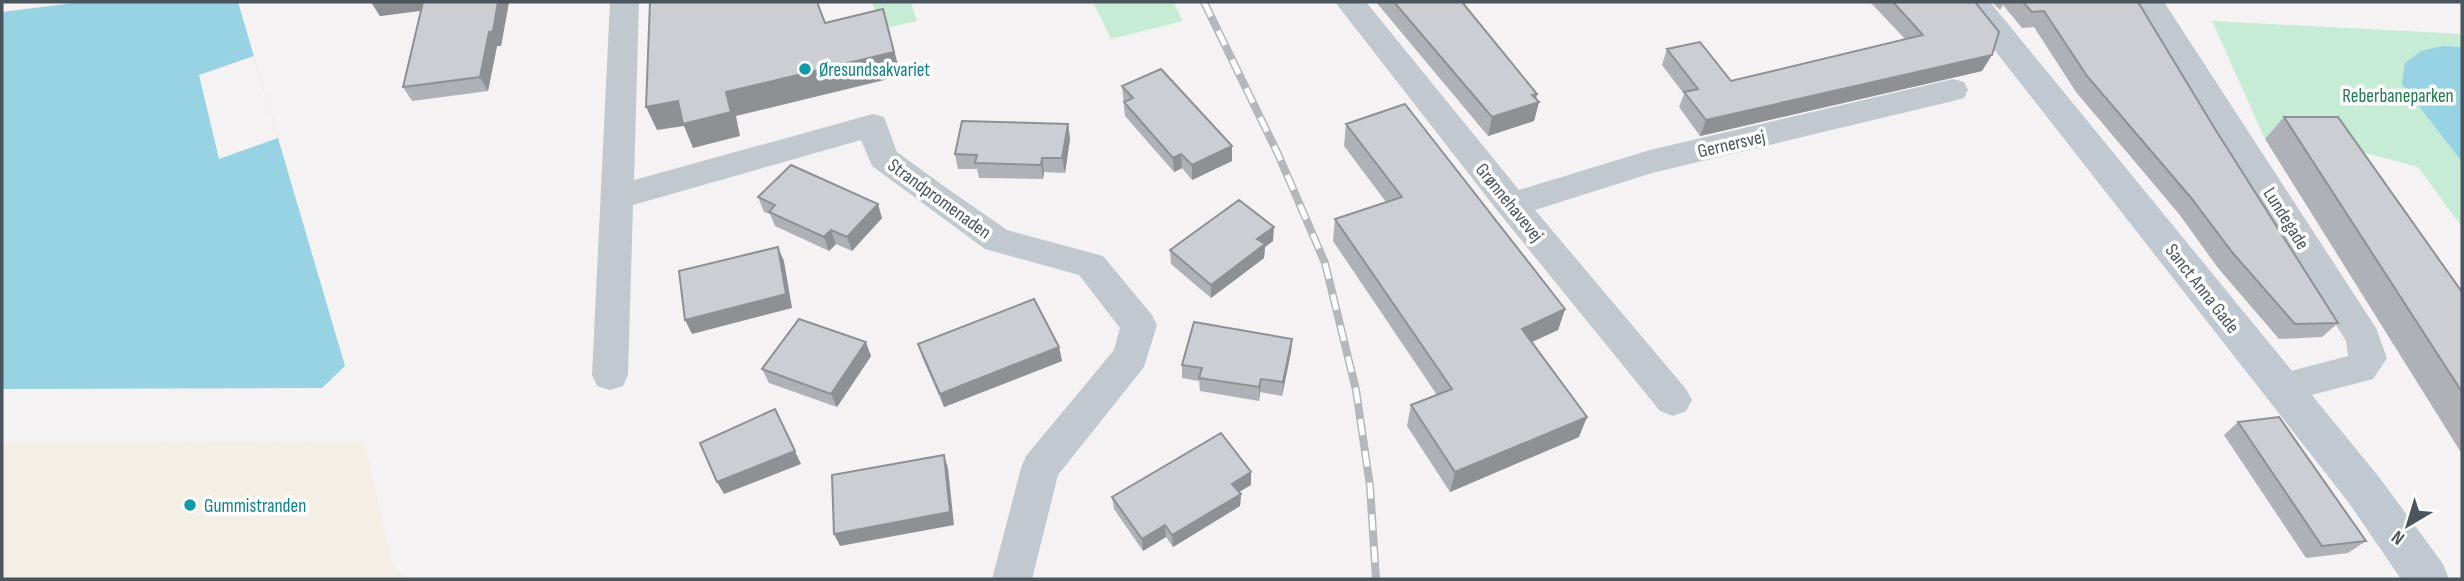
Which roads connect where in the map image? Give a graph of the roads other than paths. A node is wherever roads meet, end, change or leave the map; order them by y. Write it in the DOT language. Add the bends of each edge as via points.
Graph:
graph roads {
  1 [pos="624,2"];
  2 [pos="1350,2"];
  3 [pos="1973,2"];
  4 [pos="2149,2"];
  5 [pos="1953,90"];
  6 [pos="617,197"];
  7 [pos="1511,205"];
  8 [pos="610,375"];
  9 [pos="2281,388"];
  10 [pos="1673,400"];
  11 [pos="1012,579"];
  12 [pos="2427,579"];
  1 -- 6 [label="street"];
  2 -- 7 [label="street, Grønnehavevej"];
  3 -- 9 [label="main road, Sanct Anna Gade"];
  4 -- 9 [label="street, Lundegade" via="2366,348 2369,358 2360,368"];
  5 -- 7 [label="street, Gernersvej" via="1650,162"];
  6 -- 8 [label="street"];
  6 -- 11 [label="street, Strandpromenaden" via="873,125 883,158 997,240 1091,265 1139,325 1131,356 1040,468"];
  7 -- 10 [label="street, Grønnehavevej"];
  9 -- 12 [label="main road, Sanct Anna Gade" via="2364,490"];
}
